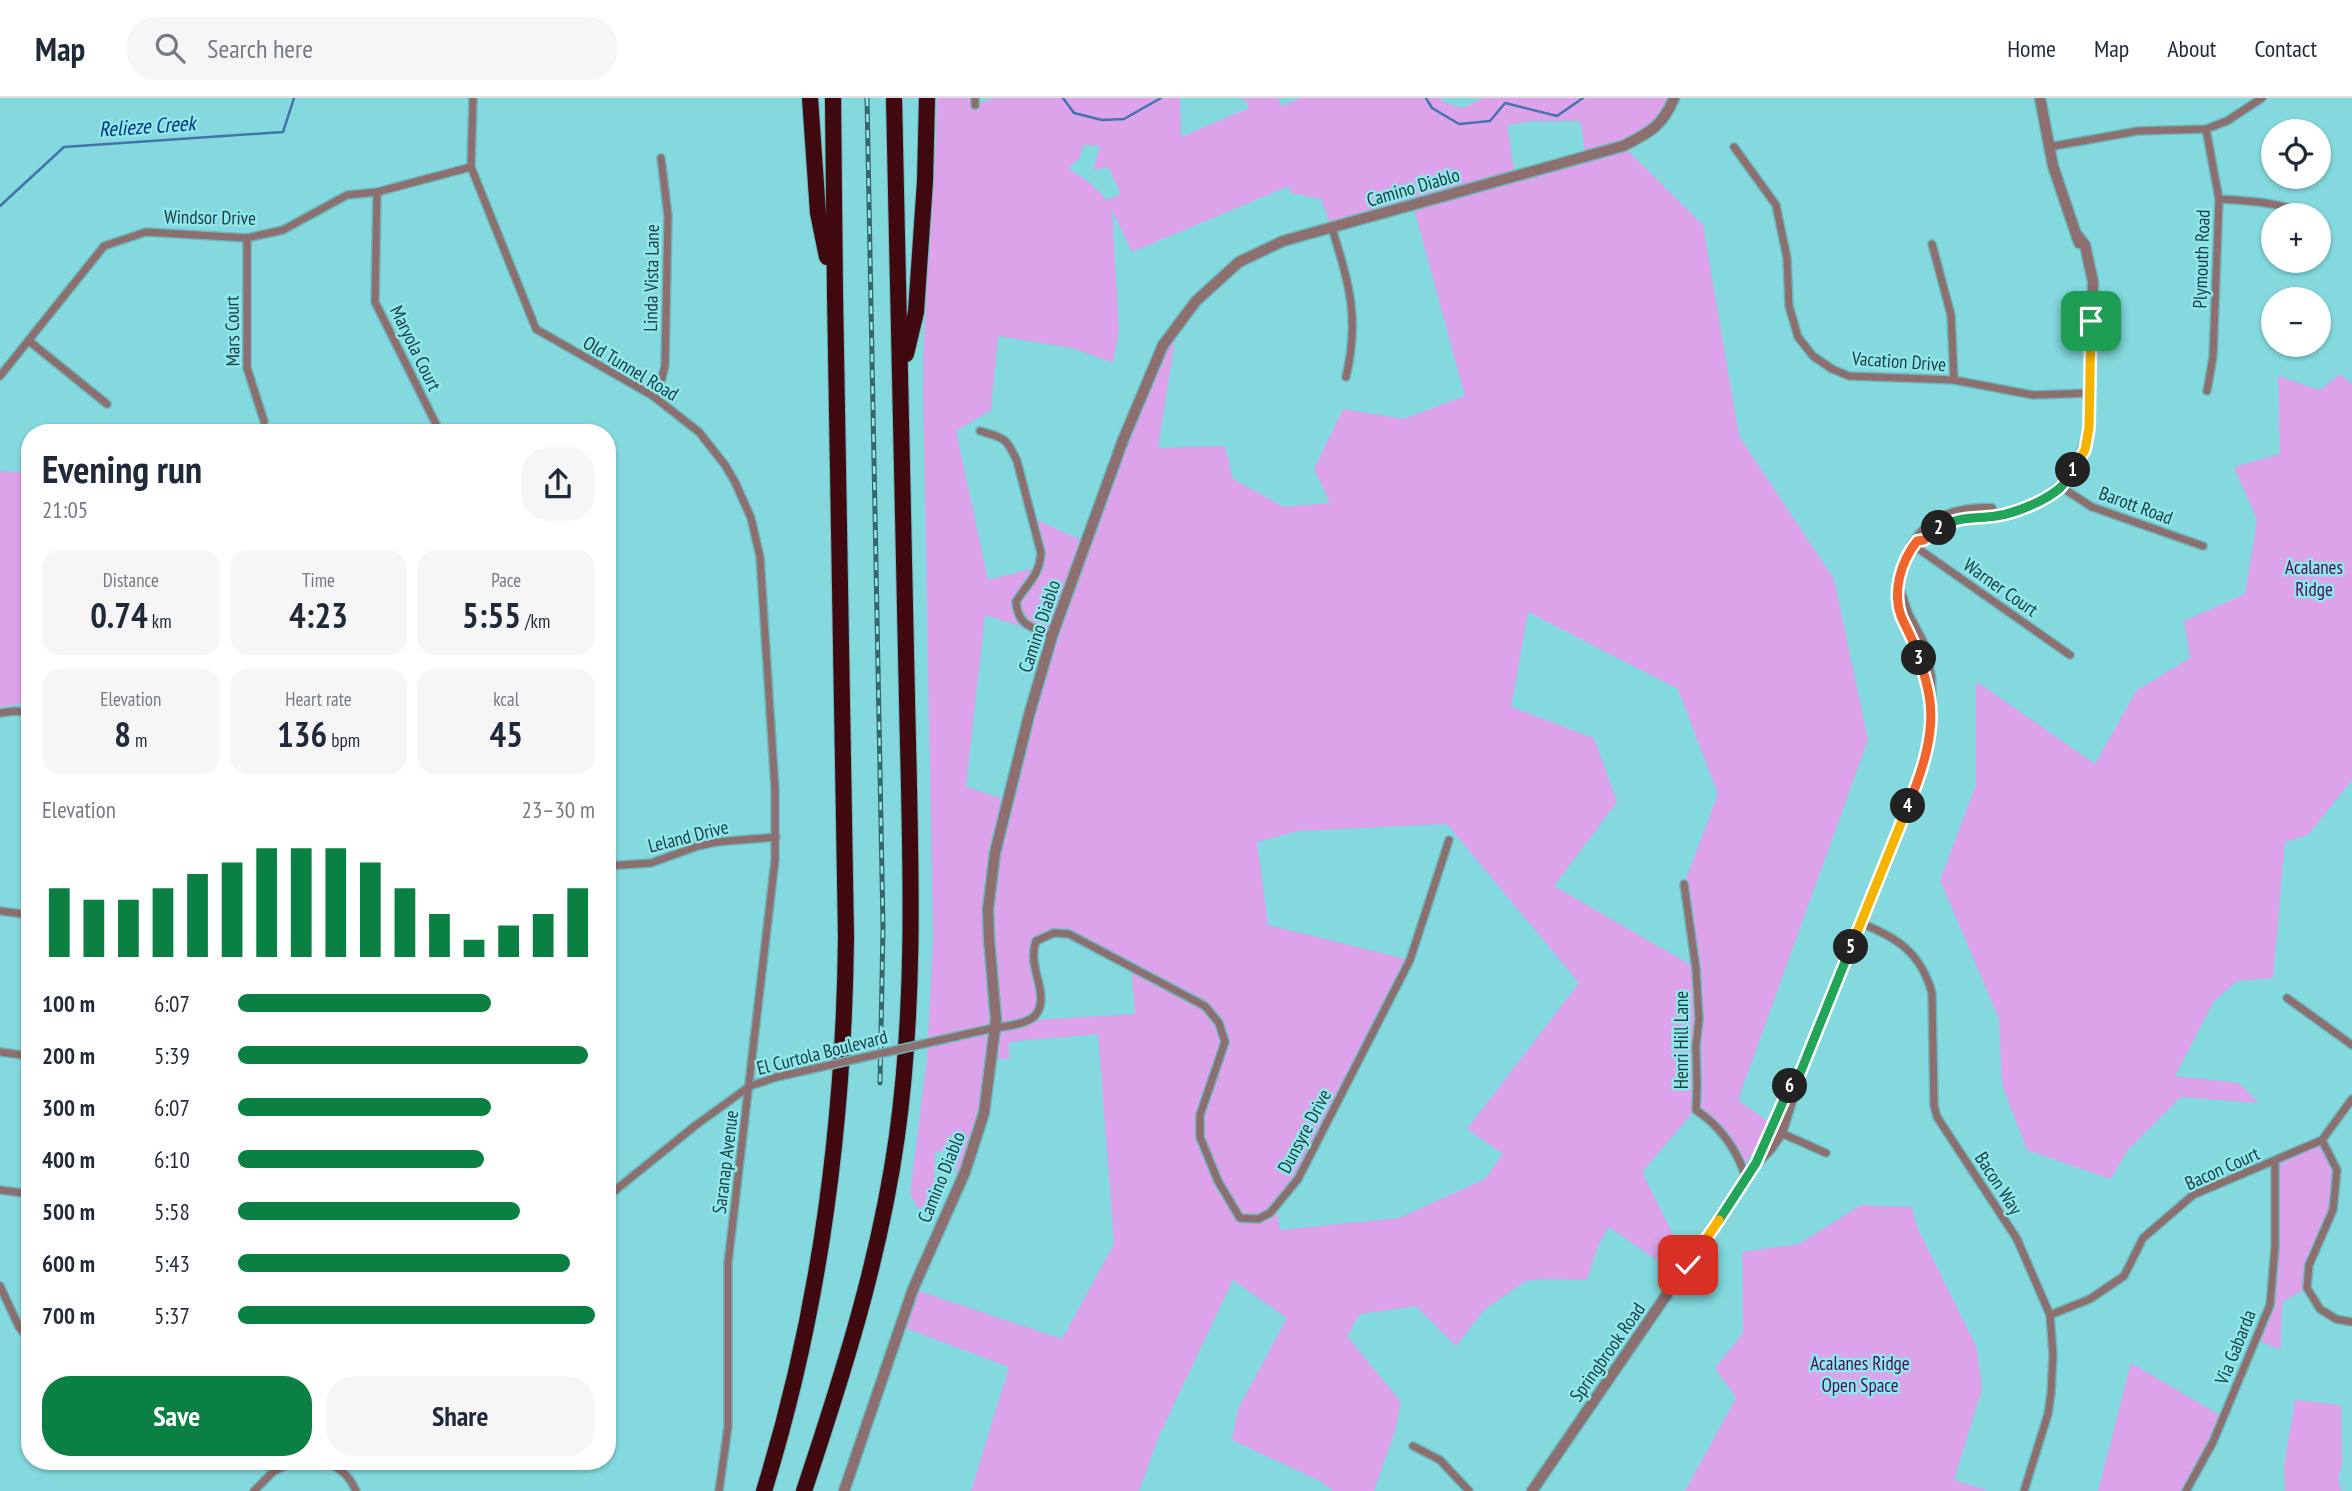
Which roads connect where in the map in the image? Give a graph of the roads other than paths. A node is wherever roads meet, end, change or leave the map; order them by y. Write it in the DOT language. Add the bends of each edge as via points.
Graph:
graph roads {
  1 [pos="474,98"];
  2 [pos="810,98"];
  3 [pos="833,98"];
  4 [pos="894,98"];
  5 [pos="927,98"];
  6 [pos="1674,98"];
  7 [pos="2040,98"];
  8 [pos="2262,98"];
  9 [pos="2206,129"];
  10 [pos="1734,147"];
  11 [pos="2048,147"];
  12 [pos="661,158"];
  13 [pos="471,167"];
  14 [pos="377,192"];
  15 [pos="2218,199"];
  16 [pos="2274,203"];
  17 [pos="1332,228"];
  18 [pos="247,238"];
  19 [pos="1932,244"];
  20 [pos="835,294"];
  21 [pos="29,341"];
  22 [pos="0,376"];
  23 [pos="1346,377"];
  24 [pos="900,380"];
  25 [pos="1954,380"];
  26 [pos="2207,390"];
  27 [pos="2090,393"];
  28 [pos="653,396"];
  29 [pos="107,404"];
  30 [pos="264,421"];
  31 [pos="436,424"];
  32 [pos="980,431"];
  33 [pos="2061,487"];
  34 [pos="1915,543"];
  35 [pos="2203,546"];
  36 [pos="1052,636"];
  37 [pos="2070,655"];
  38 [pos="21,712"];
  39 [pos="0,713"];
  40 [pos="776,837"];
  41 [pos="1448,840"];
  42 [pos="616,865"];
  43 [pos="1684,884"];
  44 [pos="0,911"];
  45 [pos="21,914"];
  46 [pos="1860,923"];
  47 [pos="2287,998"];
  48 [pos="995,1028"];
  49 [pos="2352,1045"];
  50 [pos="0,1052"];
  51 [pos="21,1055"];
  52 [pos="1799,1076"];
  53 [pos="750,1086"];
  54 [pos="2352,1099"];
  55 [pos="1781,1132"];
  56 [pos="2322,1140"];
  57 [pos="1826,1153"];
  58 [pos="2275,1162"];
  59 [pos="1756,1163"];
  60 [pos="1746,1179"];
  61 [pos="616,1189"];
  62 [pos="0,1191"];
  63 [pos="21,1193"];
  64 [pos="0,1286"];
  65 [pos="2050,1315"];
  66 [pos="2352,1322"];
  67 [pos="21,1329"];
  68 [pos="1413,1446"];
  69 [pos="276,1470"];
  70 [pos="342,1470"];
  71 [pos="806,1487"];
  72 [pos="254,1491"];
  73 [pos="356,1491"];
  74 [pos="719,1491"];
  75 [pos="764,1491"];
  76 [pos="844,1491"];
  77 [pos="1469,1491"];
  78 [pos="1532,1491"];
  79 [pos="2024,1491"];
  80 [pos="2186,1491"];
  1 -- 13 [label="street, Old Tunnel Road"];
  2 -- 20 [label="highway" via="818,213"];
  3 -- 20 [label="highway"];
  4 -- 24 [label="highway"];
  5 -- 24 [label="highway" via="916,312"];
  6 -- 17 [label="street, Camino Diablo" via="1666,117 1623,146"];
  7 -- 11 [label="street"];
  8 -- 9 [label="street" via="2228,121"];
  9 -- 11 [label="street" via="2138,131"];
  9 -- 15 [label="street, Plymouth Road"];
  10 -- 25 [label="street, Vacation Drive" via="1776,205 1787,258 1789,306 1798,337 1813,356 1849,376"];
  11 -- 27 [label="street" via="2093,282"];
  12 -- 28 [label="street, Linda Vista Lane" via="668,216 664,366"];
  13 -- 14 [label="street, Windsor Drive"];
  13 -- 28 [label="street, Old Tunnel Road" via="536,329"];
  14 -- 18 [label="street, Windsor Drive" via="347,195 283,230"];
  14 -- 31 [label="street, Maryola Court" via="375,302"];
  15 -- 16 [label="street"];
  15 -- 26 [label="street, Plymouth Road" via="2213,357"];
  17 -- 23 [label="street" via="1353,308"];
  17 -- 36 [label="street, Camino Diablo" via="1283,240 1239,262 1196,301 1163,345 1123,440"];
  18 -- 21 [label="street, Windsor Drive" via="146,232 104,246"];
  18 -- 30 [label="street, Mars Court" via="247,368"];
  19 -- 25 [label="street" via="1951,315"];
  20 -- 75 [label="highway" via="845,1025 821,1254 797,1373"];
  21 -- 22 [label="street, Windsor Drive"];
  21 -- 29 [label="street"];
  24 -- 71 [label="highway" via="911,894 904,1073 890,1181 874,1257"];
  25 -- 27 [label="street, Vacation Drive" via="2033,395"];
  27 -- 33 [label="street" via="2085,450"];
  28 -- 40 [label="street, Old Tunnel Road" via="713,448 735,482 757,537"];
  32 -- 36 [label="street" via="1004,438 1012,450 1041,553 1035,577 1016,602 1017,613 1023,622"];
  33 -- 34 [label="street" via="2033,505 2010,511 1975,509 1944,515"];
  33 -- 35 [label="street, Barott Road" via="2092,508"];
  34 -- 37 [label="street, Warner Court"];
  34 -- 46 [label="street, Springbrook Road" via="1901,568 1898,587 1923,644 1930,677 1928,744 1917,784"];
  36 -- 48 [label="street, Camino Diablo" via="993,862 988,909"];
  38 -- 39 [label="street"];
  40 -- 42 [label="street, Leland Drive" via="717,842 651,863"];
  40 -- 53 [label="street, Saranap Avenue"];
  41 -- 48 [label="street, Dunsyre Drive" via="1410,960 1298,1179 1270,1213 1258,1219 1240,1218 1200,1137 1200,1115 1225,1042 1219,1023 1205,1006 1069,934 1054,933 1036,941 1032,952 1042,998 1038,1013 1016,1026"];
  43 -- 60 [label="street, Henri Hill Lane" via="1699,1019 1696,1110 1710,1119 1740,1158"];
  44 -- 45 [label="street"];
  46 -- 52 [label="street, Springbrook Road"];
  46 -- 65 [label="street, Bacon Way" via="1908,948 1928,979 1937,1117 2017,1239"];
  47 -- 49 [label="street"];
  48 -- 53 [label="street, El Curtola Boulevard, bridge"];
  48 -- 76 [label="street, Camino Diablo" via="984,1113 971,1155 913,1289"];
  50 -- 51 [label="street"];
  52 -- 55 [label="street, Springbrook Road"];
  52 -- 59 [label="street, Springbrook Road"];
  53 -- 61 [label="street, El Curtola Boulevard"];
  53 -- 74 [label="street, Saranap Avenue" via="728,1263 728,1427"];
  54 -- 56 [label="street, Bacon Court"];
  55 -- 57 [label="street"];
  55 -- 59 [label="street, Springbrook Road"];
  56 -- 58 [label="street, Bacon Court"];
  56 -- 66 [label="street" via="2337,1170 2333,1210 2309,1265 2307,1288 2320,1309"];
  58 -- 65 [label="street, Bacon Court" via="2193,1195 2143,1238 2124,1276 2090,1299"];
  58 -- 80 [label="street, Via Gabarda" via="2270,1305 2213,1442"];
  59 -- 60 [label="street, Springbrook Road"];
  60 -- 78 [label="street, Springbrook Road"];
  62 -- 63 [label="street"];
  64 -- 67 [label="street"];
  65 -- 79 [label="street, Bacon Way" via="2053,1355 2048,1414"];
  68 -- 77 [label="street" via="1440,1460"];
  69 -- 72 [label="street"];
  70 -- 73 [label="street"];
}
